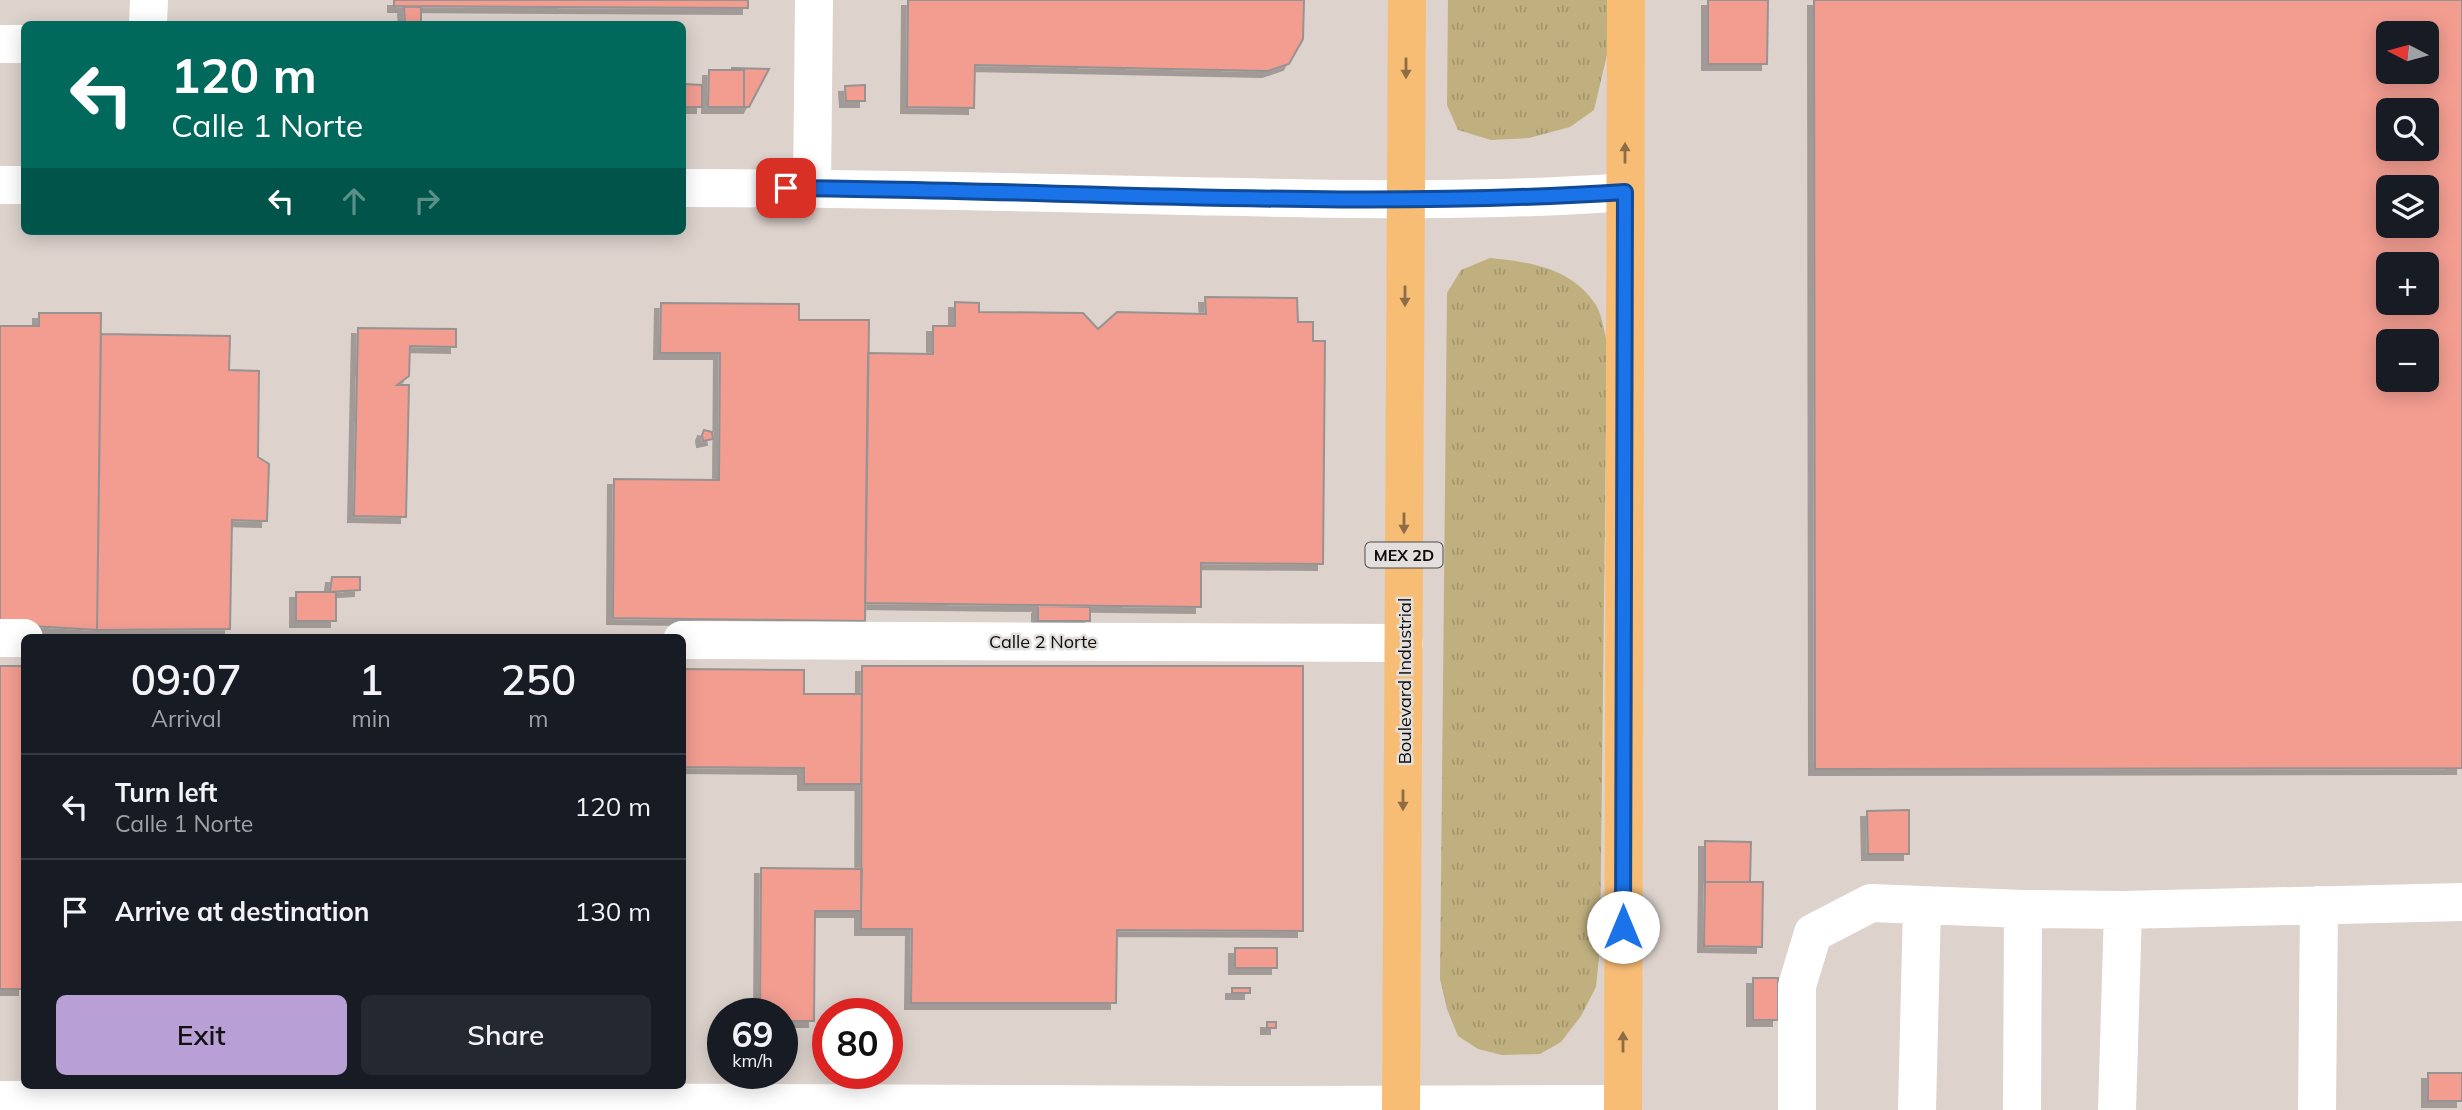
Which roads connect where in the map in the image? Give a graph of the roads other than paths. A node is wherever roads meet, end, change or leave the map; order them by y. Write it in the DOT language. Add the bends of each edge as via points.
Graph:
graph roads {
  1 [pos="149,0"];
  2 [pos="814,0"];
  3 [pos="1407,0"];
  4 [pos="1626,0"];
  5 [pos="148,21"];
  6 [pos="0,44"];
  7 [pos="21,44"];
  8 [pos="0,184"];
  9 [pos="21,185"];
  10 [pos="686,188"];
  11 [pos="812,188"];
  12 [pos="1625,192"];
  13 [pos="1406,201"];
  14 [pos="0,638"];
  15 [pos="21,638"];
  16 [pos="686,640"];
  17 [pos="1404,642"];
  18 [pos="2462,902"];
  19 [pos="1922,905"];
  20 [pos="2319,905"];
  21 [pos="2023,909"];
  22 [pos="2123,910"];
  23 [pos="0,1100"];
  24 [pos="1001,1107"];
  25 [pos="1623,1107"];
  26 [pos="1245,1108"];
  27 [pos="1401,1108"];
  28 [pos="1797,1110"];
  29 [pos="1917,1110"];
  30 [pos="2022,1110"];
  31 [pos="2117,1110"];
  32 [pos="2317,1110"];
  1 -- 5 [label="street"];
  2 -- 11 [label="street"];
  3 -- 13 [label="highway, Boulevard Industrial / MEX 2D, one-way"];
  12 -- 4 [label="highway, one-way"];
  6 -- 7 [label="street"];
  8 -- 9 [label="street"];
  10 -- 11 [label="street"];
  11 -- 13 [label="street"];
  12 -- 13 [label="street"];
  25 -- 12 [label="highway, one-way"];
  13 -- 17 [label="highway, Boulevard Industrial / MEX 2D, one-way"];
  14 -- 15 [label="street"];
  16 -- 17 [label="street, Calle 2 Norte"];
  17 -- 27 [label="highway, Boulevard Industrial / MEX 2D, one-way"];
  18 -- 20 [label="street"];
  19 -- 21 [label="street"];
  19 -- 28 [label="street" via="1871,903 1813,933 1797,986"];
  19 -- 29 [label="street"];
  20 -- 22 [label="street"];
  20 -- 32 [label="street"];
  21 -- 22 [label="street"];
  21 -- 30 [label="street"];
  22 -- 31 [label="street"];
  23 -- 24 [label="street"];
  24 -- 26 [label="street"];
  25 -- 27 [label="street"];
  26 -- 27 [label="street"];
}
